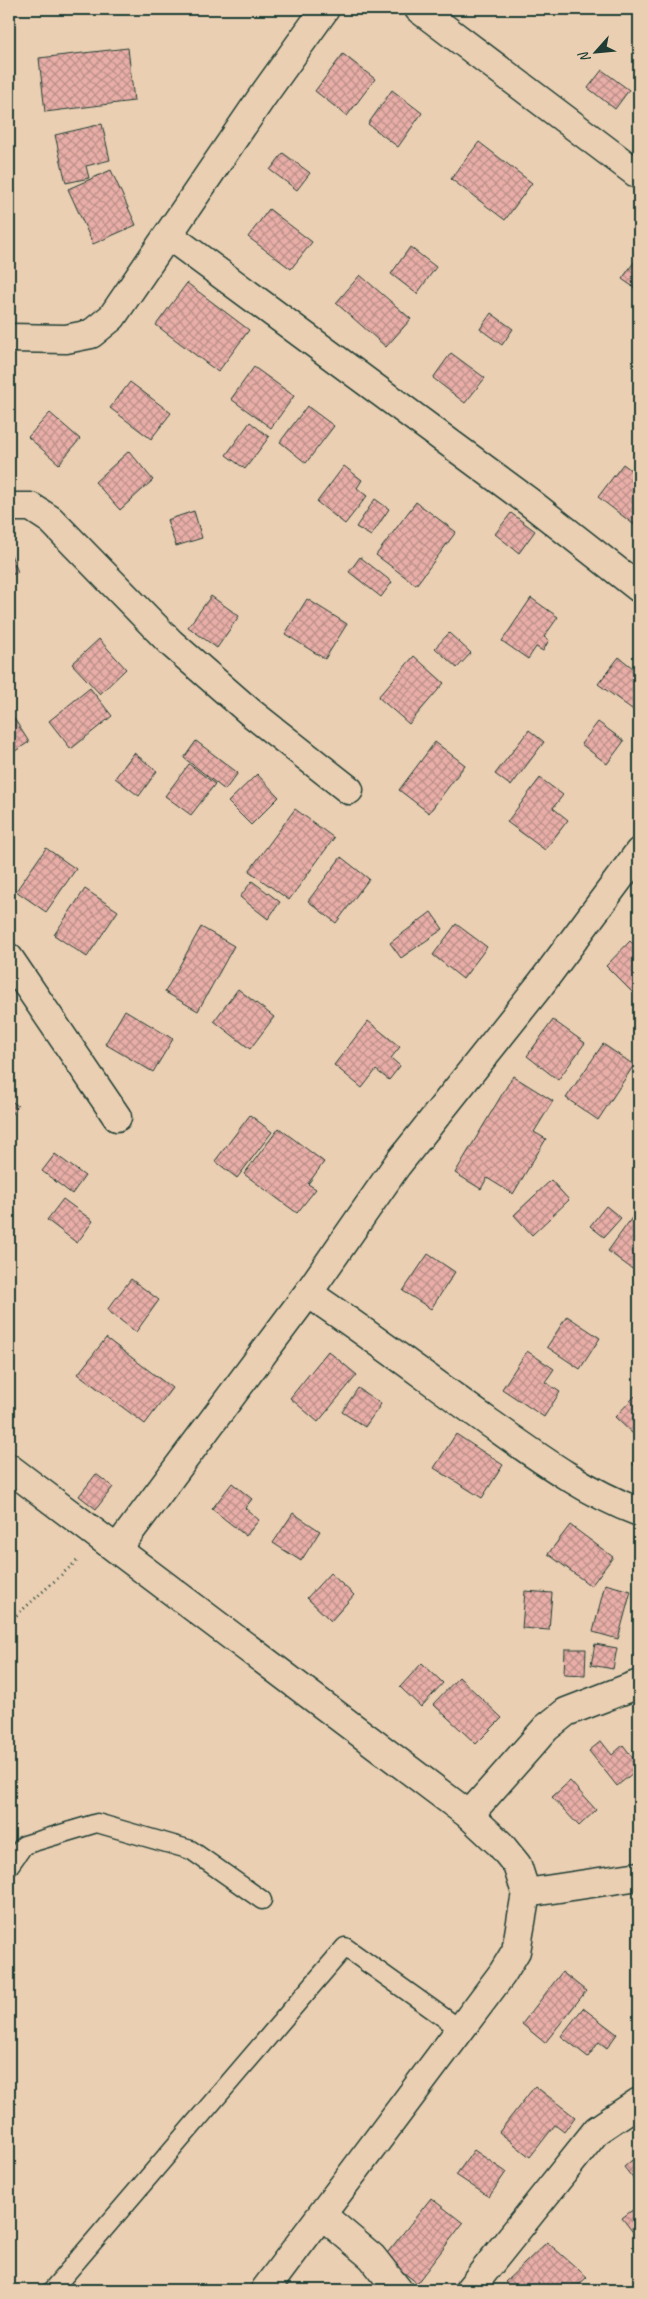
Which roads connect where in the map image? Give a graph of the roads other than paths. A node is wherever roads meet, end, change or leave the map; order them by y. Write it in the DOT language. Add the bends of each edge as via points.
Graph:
graph roads {
  1 [pos="325,9"];
  2 [pos="420,9"];
  3 [pos="639,176"];
  4 [pos="168,235"];
  5 [pos="9,338"];
  6 [pos="9,507"];
  7 [pos="639,588"];
  8 [pos="349,790"];
  9 [pos="639,852"];
  10 [pos="9,958"];
  11 [pos="117,1117"];
  12 [pos="308,1293"];
  13 [pos="9,1468"];
  14 [pos="639,1512"];
  15 [pos="109,1544"];
  16 [pos="639,1684"];
  17 [pos="469,1815"];
  18 [pos="9,1866"];
  19 [pos="639,1876"];
  20 [pos="526,1893"];
  21 [pos="262,1900"];
  22 [pos="460,2029"];
  23 [pos="639,2102"];
  24 [pos="322,2215"];
  25 [pos="52,2290"];
  26 [pos="265,2290"];
  27 [pos="398,2290"];
  28 [pos="469,2290"];
  1 -- 4 [label="street"];
  2 -- 3 [label="street"];
  4 -- 5 [label="street" via="112,317 92,334 66,339"];
  4 -- 7 [label="street" via="528,501"];
  6 -- 8 [label="street" via="31,507 51,520 171,643 250,712"];
  9 -- 12 [label="street" via="540,985 397,1165"];
  10 -- 11 [label="street"];
  12 -- 14 [label="street" via="553,1468 615,1503"];
  12 -- 15 [label="street"];
  13 -- 15 [label="street"];
  15 -- 17 [label="street"];
  16 -- 17 [label="street" via="566,1712 546,1728"];
  17 -- 20 [label="street" via="517,1865"];
  18 -- 21 [label="lane" via="24,1844 97,1824 192,1850"];
  19 -- 20 [label="street"];
  20 -- 22 [label="street" via="516,1951"];
  22 -- 24 [label="street"];
  22 -- 25 [label="lane" via="345,1947"];
  23 -- 28 [label="street" via="597,2130"];
  24 -- 26 [label="street"];
  24 -- 27 [label="street" via="372,2257"];
}
